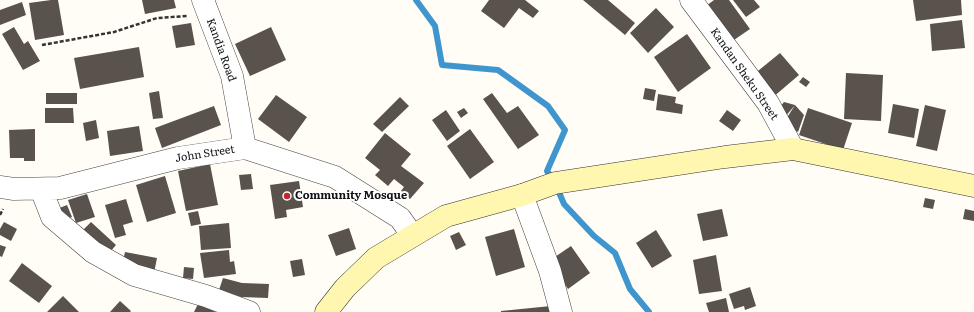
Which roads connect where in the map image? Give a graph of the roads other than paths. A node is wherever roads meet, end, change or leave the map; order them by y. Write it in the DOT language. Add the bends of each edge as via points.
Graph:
graph roads {
  1 [pos="691,0"];
  2 [pos="206,7"];
  3 [pos="245,148"];
  4 [pos="793,149"];
  5 [pos="974,186"];
  6 [pos="0,187"];
  7 [pos="41,190"];
  8 [pos="522,195"];
  9 [pos="412,235"];
  10 [pos="249,312"];
  11 [pos="326,312"];
  12 [pos="561,312"];
  1 -- 4 [label="street, Kandan Sheku Street" via="768,103"];
  2 -- 3 [label="street, Kandia Road" via="232,76"];
  3 -- 7 [label="street, John Street" via="178,158 60,188"];
  3 -- 9 [label="street, John Street" via="336,177 400,218"];
  4 -- 5 [label="street"];
  4 -- 8 [label="street" via="555,183"];
  6 -- 7 [label="street, John Street"];
  7 -- 10 [label="street" via="52,216 92,252 134,275 206,296"];
  8 -- 9 [label="street" via="446,216"];
  8 -- 12 [label="street" via="550,271"];
  9 -- 11 [label="street" via="376,258 345,288"];
}
